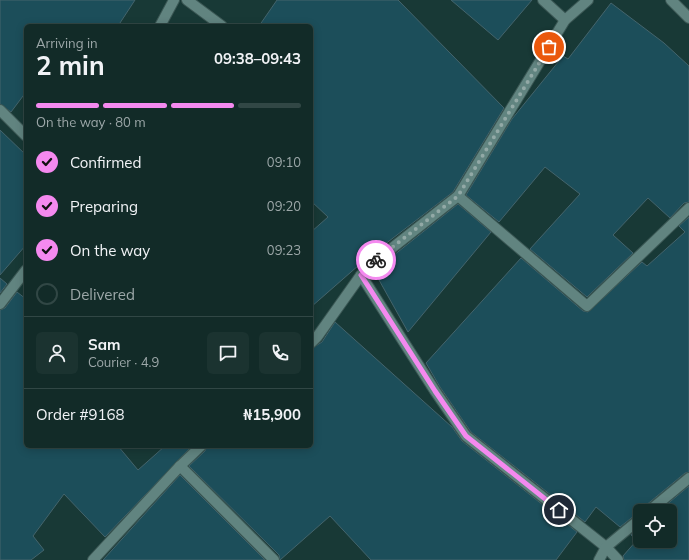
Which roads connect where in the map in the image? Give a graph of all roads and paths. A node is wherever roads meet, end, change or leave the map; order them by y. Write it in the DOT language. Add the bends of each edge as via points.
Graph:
graph roads {
  1 [pos="174,0"];
  2 [pos="187,0"];
  3 [pos="543,0"];
  4 [pos="588,0"];
  5 [pos="671,0"];
  6 [pos="689,18"];
  7 [pos="565,20"];
  8 [pos="161,24"];
  9 [pos="219,24"];
  10 [pos="0,110"];
  11 [pos="24,134"];
  12 [pos="458,196"];
  13 [pos="689,208"];
  14 [pos="24,273"];
  15 [pos="361,275"];
  16 [pos="0,304"];
  17 [pos="313,341"];
  18 [pos="199,448"];
  19 [pos="180,466"];
  20 [pos="689,478"];
  21 [pos="657,504"];
  22 [pos="633,525"];
  23 [pos="606,547"];
  24 [pos="93,560"];
  25 [pos="274,560"];
  26 [pos="599,560"];
  27 [pos="618,560"];
  1 -- 8 [label="street"];
  2 -- 9 [label="street"];
  3 -- 7 [label="street"];
  4 -- 7 [label="street"];
  5 -- 6 [label="street"];
  7 -- 12 [label="street"];
  10 -- 11 [label="street"];
  12 -- 13 [label="street" via="587,306"];
  12 -- 15 [label="street" via="373,262"];
  14 -- 16 [label="street"];
  15 -- 17 [label="street"];
  15 -- 23 [label="street" via="466,436"];
  18 -- 19 [label="street"];
  19 -- 24 [label="street"];
  19 -- 25 [label="street"];
  20 -- 21 [label="street"];
  22 -- 23 [label="street"];
  23 -- 26 [label="street"];
  23 -- 27 [label="street"];
}
